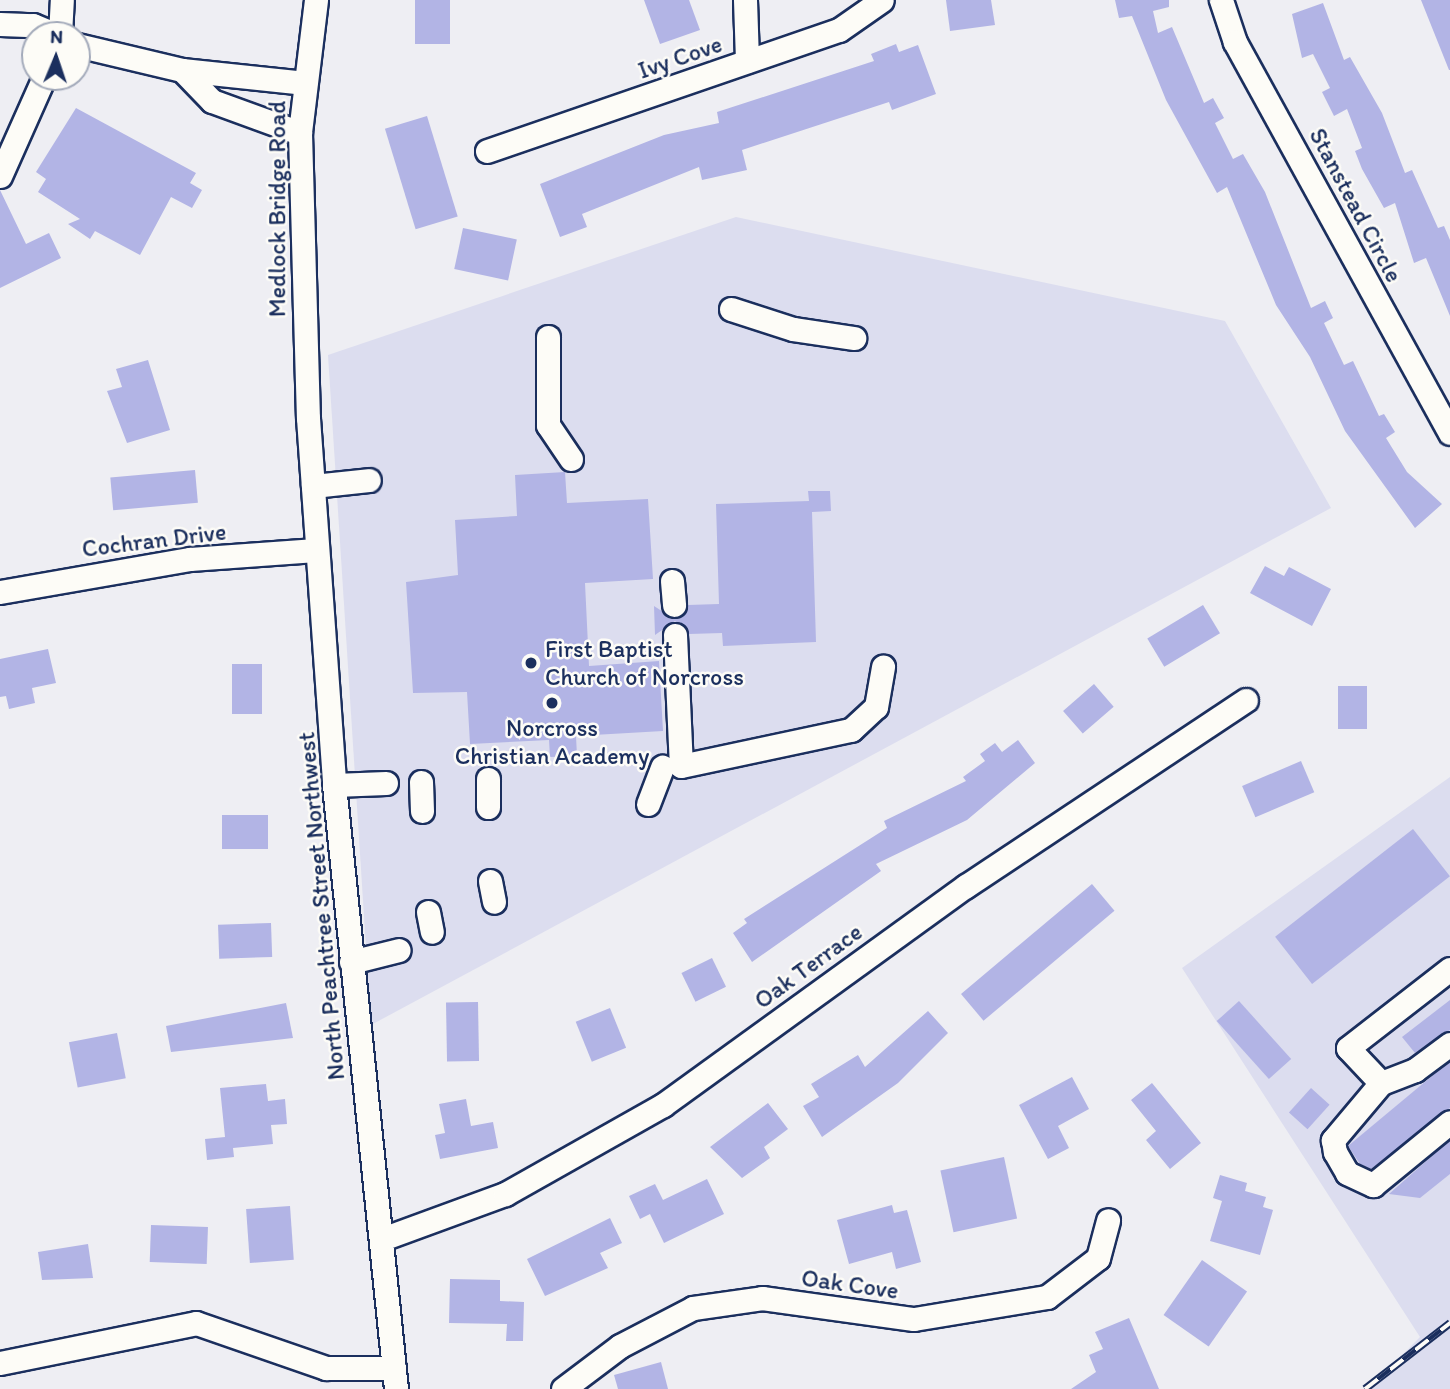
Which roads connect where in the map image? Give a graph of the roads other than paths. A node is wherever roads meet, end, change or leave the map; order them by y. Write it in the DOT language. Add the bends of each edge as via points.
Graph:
graph roads {
  1 [pos="62,0"];
  2 [pos="316,0"];
  3 [pos="745,0"];
  4 [pos="882,0"];
  5 [pos="1221,0"];
  6 [pos="60,21"];
  7 [pos="0,24"];
  8 [pos="21,25"];
  9 [pos="91,48"];
  10 [pos="747,61"];
  11 [pos="182,70"];
  12 [pos="304,83"];
  13 [pos="38,91"];
  14 [pos="300,133"];
  15 [pos="487,151"];
  16 [pos="0,176"];
  17 [pos="731,309"];
  18 [pos="548,337"];
  19 [pos="855,338"];
  20 [pos="308,418"];
  21 [pos="1450,433"];
  22 [pos="571,459"];
  23 [pos="369,480"];
  24 [pos="313,486"];
  25 [pos="316,550"];
  26 [pos="672,581"];
  27 [pos="0,592"];
  28 [pos="674,605"];
  29 [pos="675,635"];
  30 [pos="883,667"];
  31 [pos="1246,700"];
  32 [pos="662,767"];
  33 [pos="488,779"];
  34 [pos="421,782"];
  35 [pos="386,783"];
  36 [pos="334,785"];
  37 [pos="648,804"];
  38 [pos="488,807"];
  39 [pos="422,811"];
  40 [pos="399,950"];
  41 [pos="351,962"];
  42 [pos="1450,969"];
  43 [pos="1450,1044"];
  44 [pos="1381,1083"];
  45 [pos="1450,1122"];
  46 [pos="1108,1220"];
  47 [pos="382,1239"];
  48 [pos="0,1363"];
  49 [pos="395,1379"];
  50 [pos="564,1389"];
  1 -- 6 [label="street"];
  2 -- 12 [label="street, Medlock Bridge Road"];
  3 -- 10 [label="street"];
  4 -- 10 [label="street, Ivy Cove" via="839,30"];
  5 -- 21 [label="street, Stanstead Circle" via="1235,42"];
  7 -- 8 [label="street"];
  9 -- 11 [label="street"];
  10 -- 15 [label="street, Ivy Cove"];
  11 -- 12 [label="street"];
  11 -- 14 [label="street" via="212,101"];
  12 -- 14 [label="street, Medlock Bridge Road"];
  13 -- 16 [label="street"];
  14 -- 20 [label="street, Medlock Bridge Road"];
  17 -- 19 [label="street" via="793,329"];
  18 -- 22 [label="street" via="548,425"];
  20 -- 24 [label="street, North Peachtree Street Northwest"];
  23 -- 24 [label="street"];
  24 -- 25 [label="street, North Peachtree Street Northwest"];
  25 -- 27 [label="street, Cochran Drive" via="191,559"];
  25 -- 36 [label="street, North Peachtree Street Northwest"];
  26 -- 28 [label="street"];
  29 -- 30 [label="street" via="681,766 851,730 876,707"];
  31 -- 47 [label="street, Oak Terrace" via="966,886 663,1105 505,1194"];
  32 -- 37 [label="street"];
  33 -- 38 [label="street"];
  34 -- 39 [label="street"];
  35 -- 36 [label="street"];
  36 -- 41 [label="street, North Peachtree Street Northwest"];
  40 -- 41 [label="street"];
  41 -- 47 [label="street, North Peachtree Street Northwest"];
  42 -- 44 [label="street" via="1348,1048"];
  43 -- 44 [label="street" via="1415,1070"];
  44 -- 45 [label="street" via="1333,1140 1347,1174 1373,1185"];
  46 -- 50 [label="street, Oak Cove" via="1098,1258 1047,1297 914,1319 762,1298 693,1308 620,1346"];
  47 -- 49 [label="street, North Peachtree Street Northwest"];
  48 -- 49 [label="street" via="196,1323 326,1368"];
}
